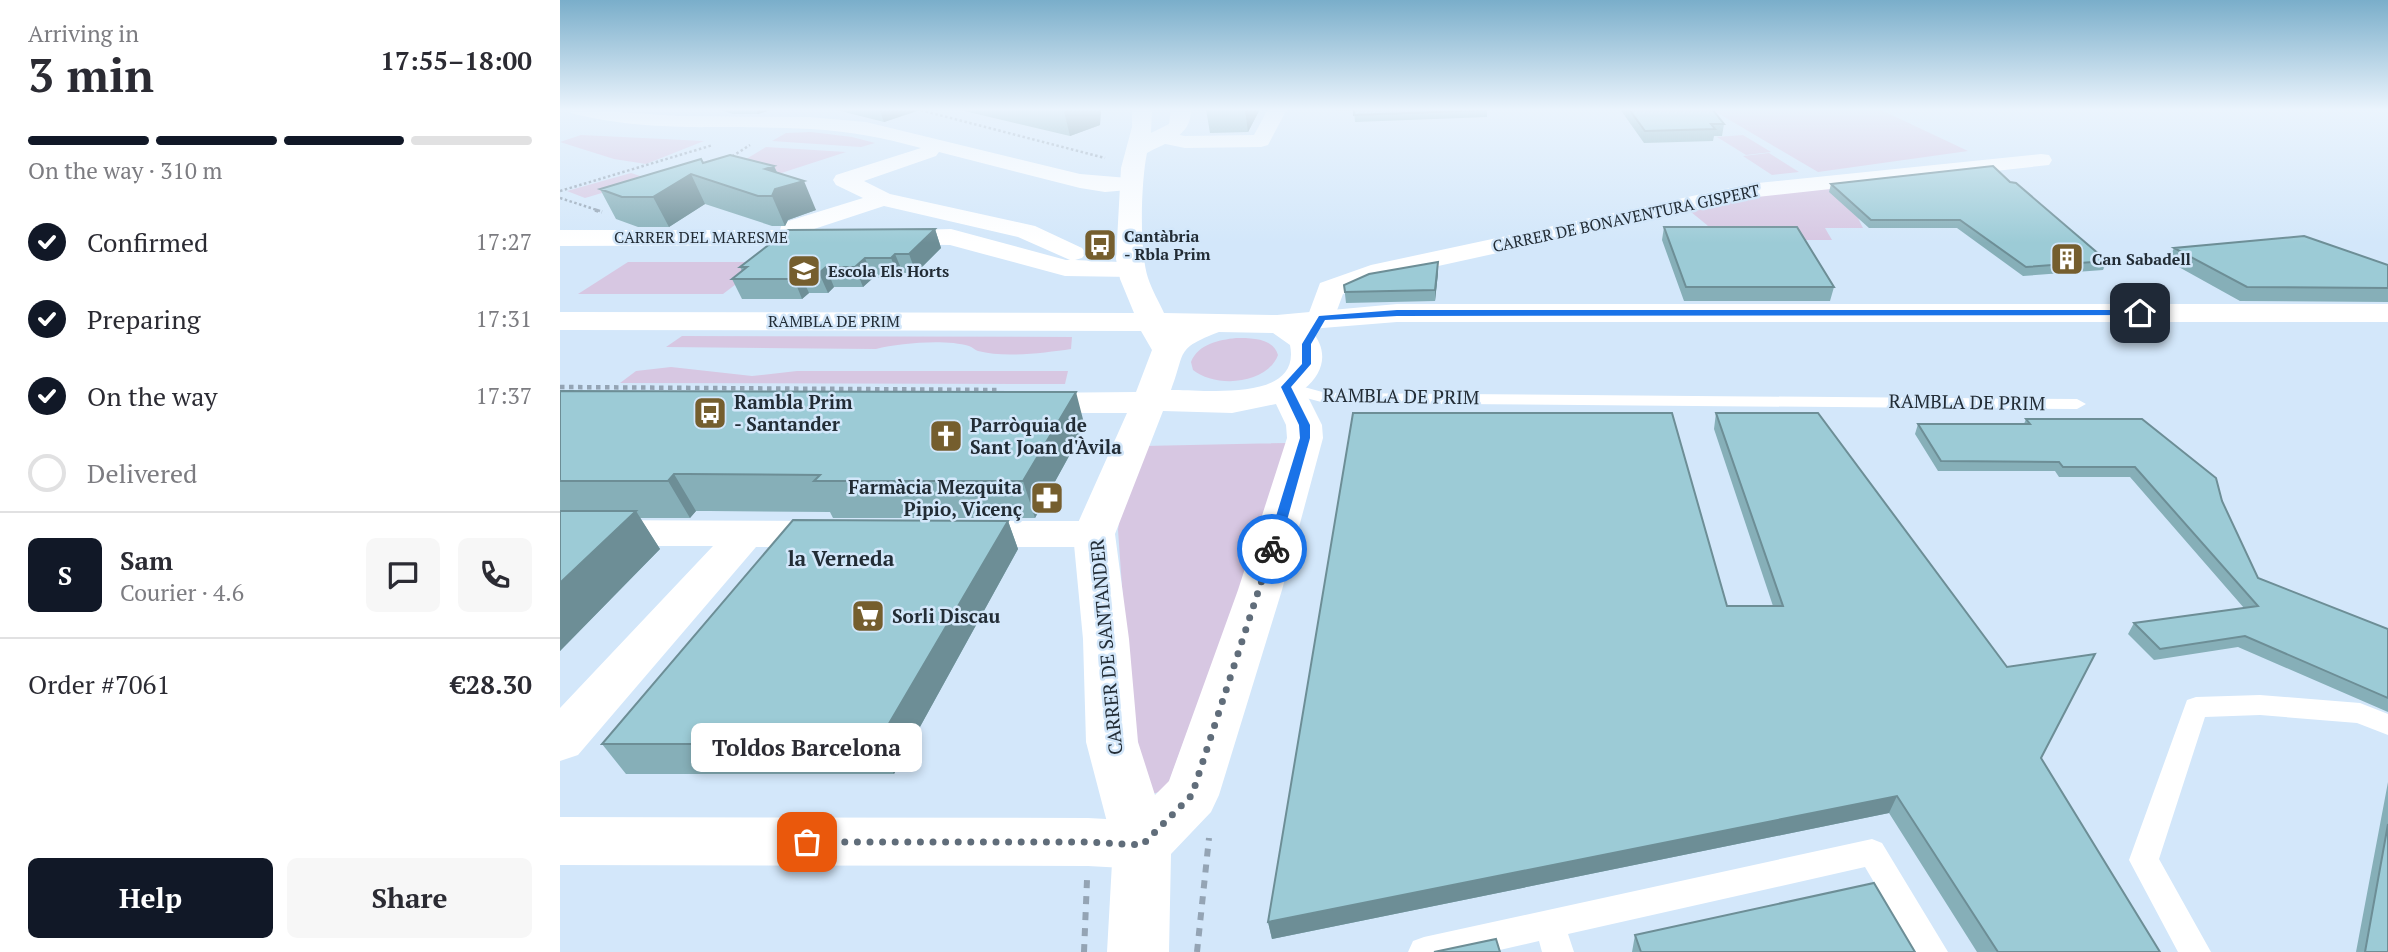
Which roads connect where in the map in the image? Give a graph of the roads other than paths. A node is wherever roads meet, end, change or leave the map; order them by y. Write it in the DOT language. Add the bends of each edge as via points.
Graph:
graph roads {
  1 [pos="925,153"];
  2 [pos="970,153"];
  3 [pos="1134,153"];
  4 [pos="2041,160"];
  5 [pos="1132,184"];
  6 [pos="883,199"];
  7 [pos="783,229"];
  8 [pos="560,238"];
  9 [pos="1091,264"];
  10 [pos="1132,269"];
  11 [pos="2388,313"];
  12 [pos="560,321"];
  13 [pos="1314,331"];
  14 [pos="1163,370"];
  15 [pos="1286,387"];
  16 [pos="1000,396"];
  17 [pos="2077,404"];
  18 [pos="560,534"];
  19 [pos="868,534"];
  20 [pos="922,534"];
  21 [pos="1094,534"];
  22 [pos="738,544"];
  23 [pos="2388,725"];
  24 [pos="560,741"];
  25 [pos="560,841"];
  26 [pos="1142,845"];
  27 [pos="1553,938"];
  28 [pos="1138,952"];
  29 [pos="1424,952"];
  30 [pos="1933,952"];
  31 [pos="2194,952"];
  1 -- 6 [label="street" via="844,180"];
  2 -- 5 [label="street" via="1096,184"];
  3 -- 5 [label="main road"];
  4 -- 13 [label="street, CARRER DE BONAVENTURA GISPERT" via="1748,191 1371,273 1330,289"];
  5 -- 10 [label="main road"];
  6 -- 7 [label="street"];
  6 -- 9 [label="street" via="1026,231"];
  8 -- 10 [label="street, CARRER DEL MARESME" via="951,237 1054,267"];
  10 -- 14 [label="main road"];
  11 -- 13 [label="main road" via="1397,313"];
  12 -- 14 [label="main road, RAMBLA DE PRIM" via="1080,320"];
  13 -- 14 [label="main road" via="1292,331 1277,324 1210,325 1185,334"];
  13 -- 15 [label="main road" via="1307,364"];
  14 -- 15 [label="main road, RAMBLA DE PRIM" via="1208,403 1247,401"];
  14 -- 16 [label="main road, RAMBLA DE PRIM"];
  14 -- 21 [label="main road, CARRER DE SANTANDER"];
  15 -- 17 [label="lane, RAMBLA DE PRIM" via="1325,398"];
  15 -- 26 [label="main road" via="1304,425 1305,438 1260,590 1192,795"];
  18 -- 19 [label="street"];
  20 -- 21 [label="street"];
  21 -- 26 [label="main road, CARRER DE SANTANDER" via="1112,742"];
  22 -- 24 [label="street"];
  23 -- 31 [label="lane" via="2360,713 2260,705 2196,708 2144,860"];
  25 -- 26 [label="street"];
  26 -- 28 [label="main road, CARRER DE SANTANDER"];
  27 -- 29 [label="lane"];
  27 -- 30 [label="lane" via="1872,852"];
}
